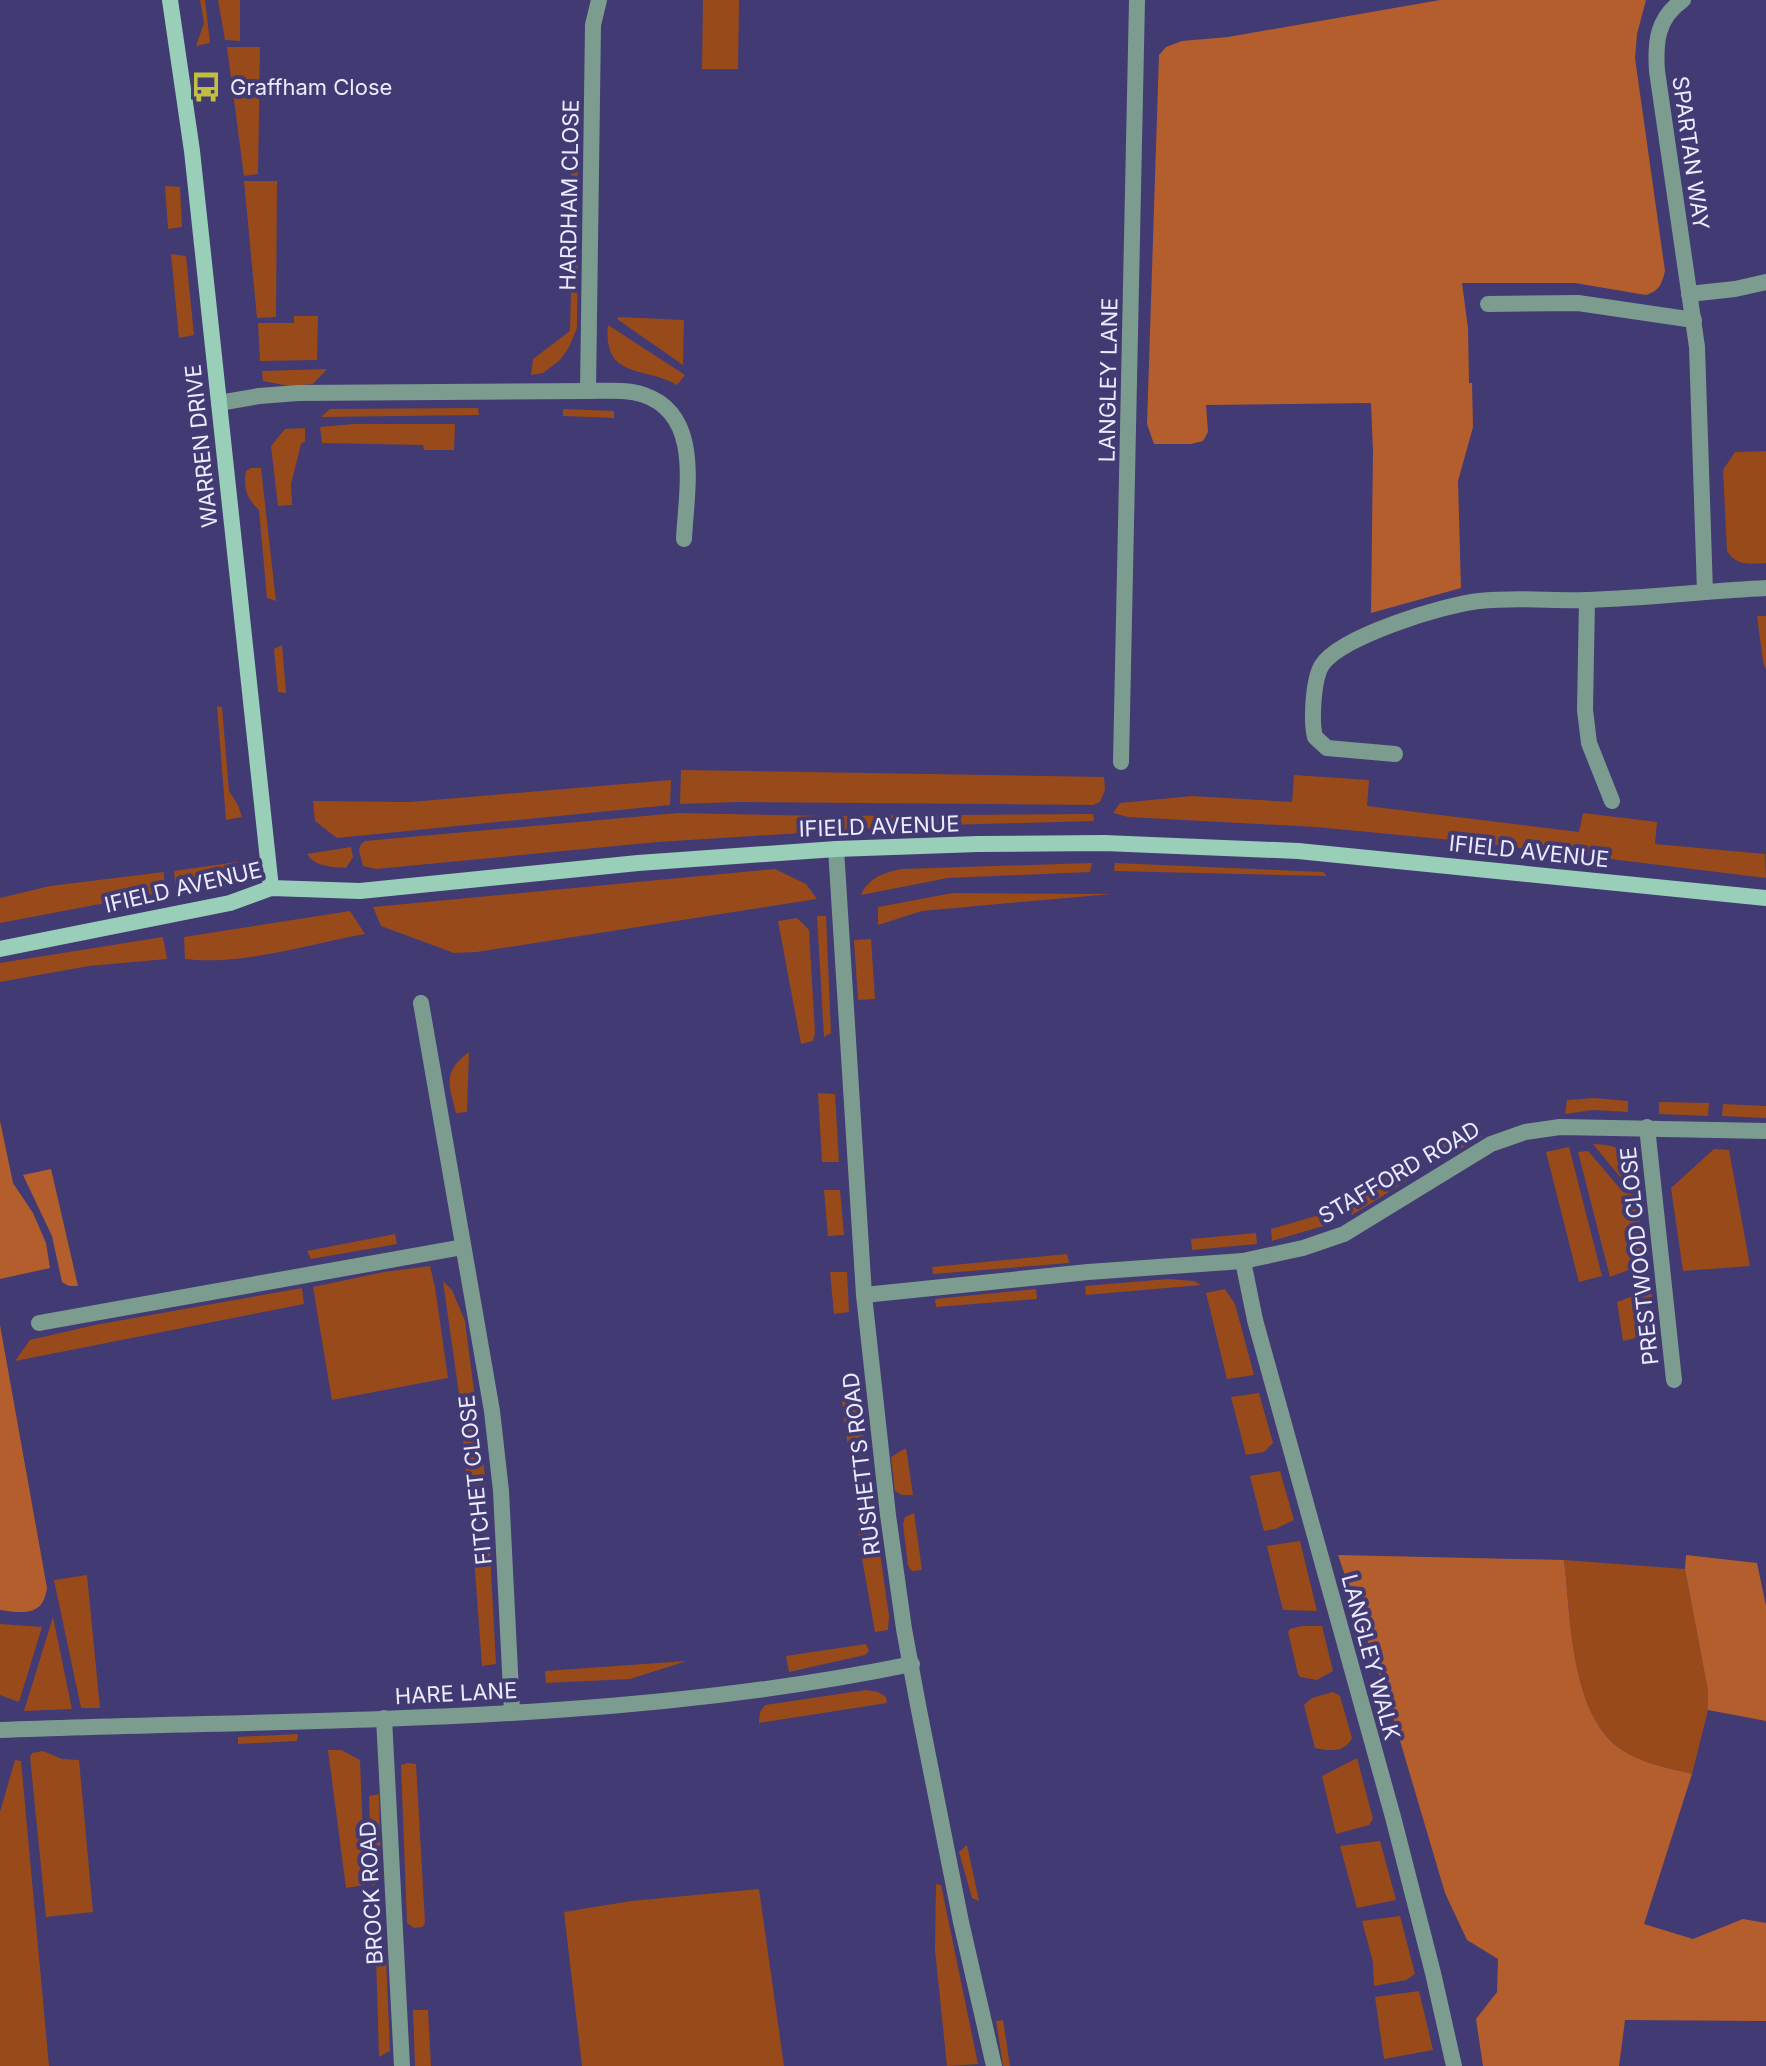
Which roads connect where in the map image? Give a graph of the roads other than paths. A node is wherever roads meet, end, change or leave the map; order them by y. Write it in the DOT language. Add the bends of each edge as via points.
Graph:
graph roads {
  1 [pos="170,0"];
  2 [pos="599,0"];
  3 [pos="1137,0"];
  4 [pos="1683,0"];
  5 [pos="1766,282"];
  6 [pos="1689,294"];
  7 [pos="1488,304"];
  8 [pos="1694,320"];
  9 [pos="588,391"];
  10 [pos="219,403"];
  11 [pos="684,539"];
  12 [pos="1766,588"];
  13 [pos="1705,592"];
  14 [pos="1587,600"];
  15 [pos="1395,754"];
  16 [pos="1121,762"];
  17 [pos="1612,801"];
  18 [pos="836,849"];
  19 [pos="271,888"];
  20 [pos="1766,898"];
  21 [pos="0,949"];
  22 [pos="421,1003"];
  23 [pos="1647,1127"];
  24 [pos="1766,1131"];
  25 [pos="463,1247"];
  26 [pos="1243,1261"];
  27 [pos="864,1295"];
  28 [pos="39,1323"];
  29 [pos="1674,1380"];
  30 [pos="912,1664"];
  31 [pos="512,1711"];
  32 [pos="384,1718"];
  33 [pos="0,1730"];
  34 [pos="402,2066"];
  35 [pos="994,2066"];
  36 [pos="1454,2066"];
  1 -- 10 [label="street, WARREN DRIVE"];
  2 -- 9 [label="street, HARDHAM CLOSE" via="593,25"];
  3 -- 16 [label="street, LANGLEY LANE"];
  4 -- 6 [label="street, SPARTAN WAY" via="1663,21 1655,44"];
  5 -- 6 [label="street"];
  6 -- 8 [label="street, SPARTAN WAY"];
  7 -- 8 [label="street" via="1578,303"];
  8 -- 13 [label="street, SPARTAN WAY"];
  9 -- 10 [label="street" via="298,393"];
  9 -- 11 [label="street" via="645,395 676,420 687,457"];
  10 -- 19 [label="street, WARREN DRIVE"];
  12 -- 13 [label="street"];
  13 -- 14 [label="street"];
  14 -- 15 [label="street" via="1450,606 1358,639 1330,657 1317,678 1313,729 1320,744"];
  14 -- 17 [label="street" via="1587,732"];
  18 -- 19 [label="street, IFIELD AVENUE" via="360,891"];
  18 -- 20 [label="street, IFIELD AVENUE" via="1104,843 1283,850"];
  18 -- 27 [label="street, RUSHETTS ROAD"];
  19 -- 21 [label="street, IFIELD AVENUE" via="230,903"];
  22 -- 25 [label="street, FITCHET CLOSE"];
  23 -- 24 [label="street, STAFFORD ROAD"];
  23 -- 26 [label="street, STAFFORD ROAD" via="1525,1132 1491,1144 1344,1234"];
  23 -- 29 [label="street, PRESTWOOD CLOSE"];
  25 -- 28 [label="street"];
  25 -- 31 [label="street, FITCHET CLOSE" via="501,1491"];
  26 -- 27 [label="street, STAFFORD ROAD"];
  26 -- 36 [label="street, LANGLEY WALK" via="1393,1817"];
  27 -- 30 [label="street, RUSHETTS ROAD" via="888,1515"];
  30 -- 31 [label="street, HARE LANE" via="653,1703"];
  30 -- 35 [label="street, RUSHETTS ROAD"];
  31 -- 32 [label="street, HARE LANE"];
  32 -- 33 [label="street, HARE LANE"];
  32 -- 34 [label="street, BROCK ROAD"];
}
